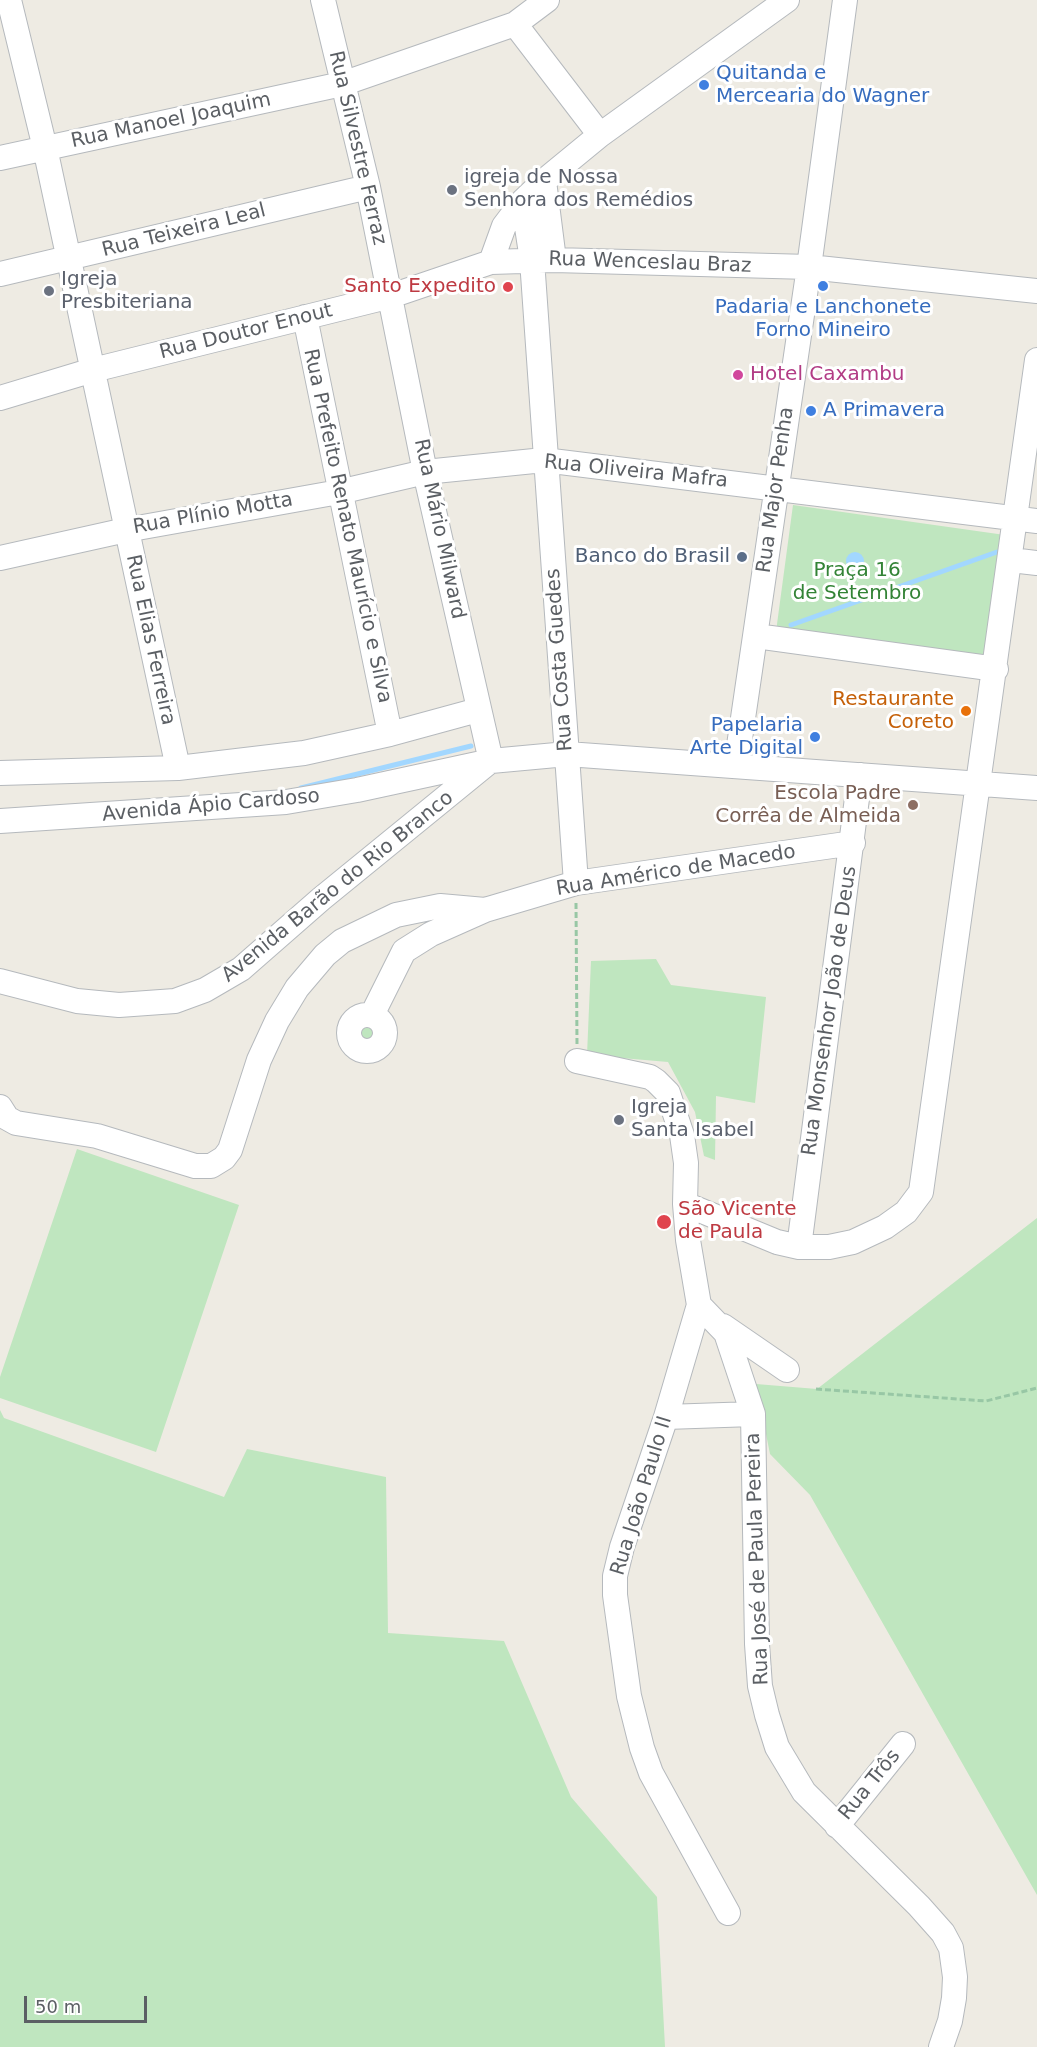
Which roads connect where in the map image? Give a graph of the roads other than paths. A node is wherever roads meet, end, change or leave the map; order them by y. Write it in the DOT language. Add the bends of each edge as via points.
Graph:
graph roads {
  1 [pos="9,0"];
  2 [pos="323,0"];
  3 [pos="547,0"];
  4 [pos="787,0"];
  5 [pos="845,0"];
  6 [pos="515,24"];
  7 [pos="342,84"];
  8 [pos="600,135"];
  9 [pos="45,148"];
  10 [pos="0,158"];
  11 [pos="544,181"];
  12 [pos="368,187"];
  13 [pos="523,201"];
  14 [pos="69,259"];
  15 [pos="543,260"];
  16 [pos="491,262"];
  17 [pos="809,267"];
  18 [pos="0,274"];
  19 [pos="1037,291"];
  20 [pos="392,296"];
  21 [pos="304,317"];
  22 [pos="1037,360"];
  23 [pos="93,370"];
  24 [pos="0,398"];
  25 [pos="544,460"];
  26 [pos="425,472"];
  27 [pos="775,487"];
  28 [pos="339,492"];
  29 [pos="1027,520"];
  30 [pos="126,530"];
  31 [pos="0,558"];
  32 [pos="1011,560"];
  33 [pos="1037,563"];
  34 [pos="756,636"];
  35 [pos="996,669"];
  36 [pos="478,710"];
  37 [pos="390,734"];
  38 [pos="567,754"];
  39 [pos="491,761"];
  40 [pos="736,766"];
  41 [pos="177,768"];
  42 [pos="0,773"];
  43 [pos="860,775"];
  44 [pos="980,783"];
  45 [pos="1037,788"];
  46 [pos="0,822"];
  47 [pos="853,843"];
  48 [pos="576,883"];
  49 [pos="485,909"];
  50 [pos="0,981"];
  51 [pos="372,1016"];
  52 [pos="577,1061"];
  53 [pos="0,1107"];
  54 [pos="685,1204"];
  55 [pos="799,1246"];
  56 [pos="699,1305"];
  57 [pos="719,1323"];
  58 [pos="787,1370"];
  59 [pos="753,1414"];
  60 [pos="666,1417"];
  61 [pos="903,1744"];
  62 [pos="837,1826"];
  63 [pos="728,1913"];
  64 [pos="941,2047"];
  1 -- 9 [label="street, Rua Elias Ferreira"];
  2 -- 7 [label="street, Rua Silvestre Ferraz"];
  3 -- 6 [label="street, Rua Manoel Joaquim"];
  4 -- 8 [label="street"];
  5 -- 17 [label="street, Rua Major Penha"];
  6 -- 7 [label="street, Rua Manoel Joaquim"];
  6 -- 8 [label="street"];
  7 -- 9 [label="street, Rua Manoel Joaquim"];
  7 -- 12 [label="street, Rua Silvestre Ferraz"];
  8 -- 11 [label="street"];
  9 -- 10 [label="street, Rua Manoel Joaquim"];
  9 -- 14 [label="street, Rua Elias Ferreira"];
  11 -- 13 [label="street"];
  11 -- 15 [label="street"];
  12 -- 14 [label="street, Rua Teixeira Leal"];
  12 -- 20 [label="street, Rua Silvestre Ferraz"];
  13 -- 15 [label="street"];
  13 -- 16 [label="street" via="504,226"];
  14 -- 18 [label="street, Rua Teixeira Leal"];
  14 -- 23 [label="street, Rua Elias Ferreira"];
  15 -- 16 [label="street, Rua Wenceslau Braz"];
  15 -- 17 [label="street, Rua Wenceslau Braz"];
  15 -- 25 [label="street, Rua Costa Guedes"];
  16 -- 20 [label="street, Rua Doutor Enout"];
  17 -- 19 [label="street, Rua Wenceslau Braz"];
  17 -- 27 [label="street, Rua Major Penha"];
  20 -- 21 [label="street, Rua Doutor Enout"];
  20 -- 26 [label="street, Rua Mário Milward"];
  21 -- 23 [label="street, Rua Doutor Enout"];
  21 -- 28 [label="street, Rua Prefeito Renato Maurício e Silva"];
  22 -- 29 [label="street"];
  23 -- 24 [label="street, Rua Doutor Enout"];
  23 -- 30 [label="street, Rua Elias Ferreira"];
  25 -- 26 [label="street, Rua Oliveira Mafra"];
  25 -- 27 [label="street, Rua Oliveira Mafra"];
  25 -- 38 [label="street, Rua Costa Guedes"];
  26 -- 28 [label="street, Rua Plínio Motta"];
  26 -- 36 [label="street, Rua Mário Milward"];
  27 -- 29 [label="street, Rua Oliveira Mafra"];
  27 -- 34 [label="street, Rua Major Penha"];
  28 -- 30 [label="street, Rua Plínio Motta"];
  28 -- 37 [label="street, Rua Prefeito Renato Maurício e Silva"];
  29 -- 32 [label="street"];
  30 -- 31 [label="street, Rua Plínio Motta"];
  30 -- 41 [label="street, Rua Elias Ferreira"];
  32 -- 33 [label="street"];
  32 -- 35 [label="street"];
  34 -- 35 [label="street"];
  34 -- 40 [label="street, Rua Major Penha"];
  35 -- 44 [label="street"];
  36 -- 37 [label="street, Avenida Ápio Cardoso"];
  36 -- 39 [label="street, Rua Mário Milward"];
  37 -- 41 [label="street, Avenida Ápio Cardoso" via="304,753"];
  38 -- 39 [label="street, Avenida Ápio Cardoso"];
  38 -- 40 [label="street, Avenida Ápio Cardoso"];
  38 -- 48 [label="street, Rua Costa Guedes"];
  39 -- 46 [label="street, Avenida Ápio Cardoso" via="286,802"];
  39 -- 50 [label="street, Avenida Barão do Rio Branco" via="241,969 205,990 175,1001 119,1005 78,1001"];
  40 -- 43 [label="street, Avenida Ápio Cardoso"];
  41 -- 42 [label="street, Avenida Ápio Cardoso"];
  43 -- 44 [label="street, Avenida Ápio Cardoso"];
  43 -- 47 [label="street, Rua Monsenhor João de Deus"];
  44 -- 45 [label="street, Avenida Ápio Cardoso"];
  44 -- 55 [label="street" via="921,1192 897,1220 869,1236 830,1247"];
  47 -- 48 [label="street, Rua Américo de Macedo"];
  47 -- 55 [label="street, Rua Monsenhor João de Deus"];
  48 -- 49 [label="street, Rua Américo de Macedo"];
  49 -- 51 [label="street, Rua Américo de Macedo" via="404,951"];
  49 -- 53 [label="street" via="440,906 404,913 342,941 325,955 297,988 277,1021 259,1060 230,1150 211,1166 195,1166 97,1136 16,1123"];
  52 -- 54 [label="street, Rua João Paulo II" via="650,1077 663,1087 675,1108 682,1135"];
  54 -- 55 [label="street" via="777,1242"];
  54 -- 56 [label="street, Rua João Paulo II"];
  56 -- 57 [label="street, Rua José de Paula Pereira"];
  56 -- 60 [label="street, Rua João Paulo II"];
  57 -- 58 [label="street"];
  57 -- 59 [label="street, Rua José de Paula Pereira" via="733,1347"];
  59 -- 60 [label="street"];
  59 -- 62 [label="street, Rua José de Paula Pereira" via="760,1686 777,1747 792,1776"];
  60 -- 63 [label="street, Rua João Paulo II" via="615,1576 618,1623 629,1696 648,1765"];
  61 -- 62 [label="street, Rua Trôs"];
  62 -- 64 [label="street, Rua José de Paula Pereira" via="919,1906 951,1948 956,1977 954,1998"];
}
